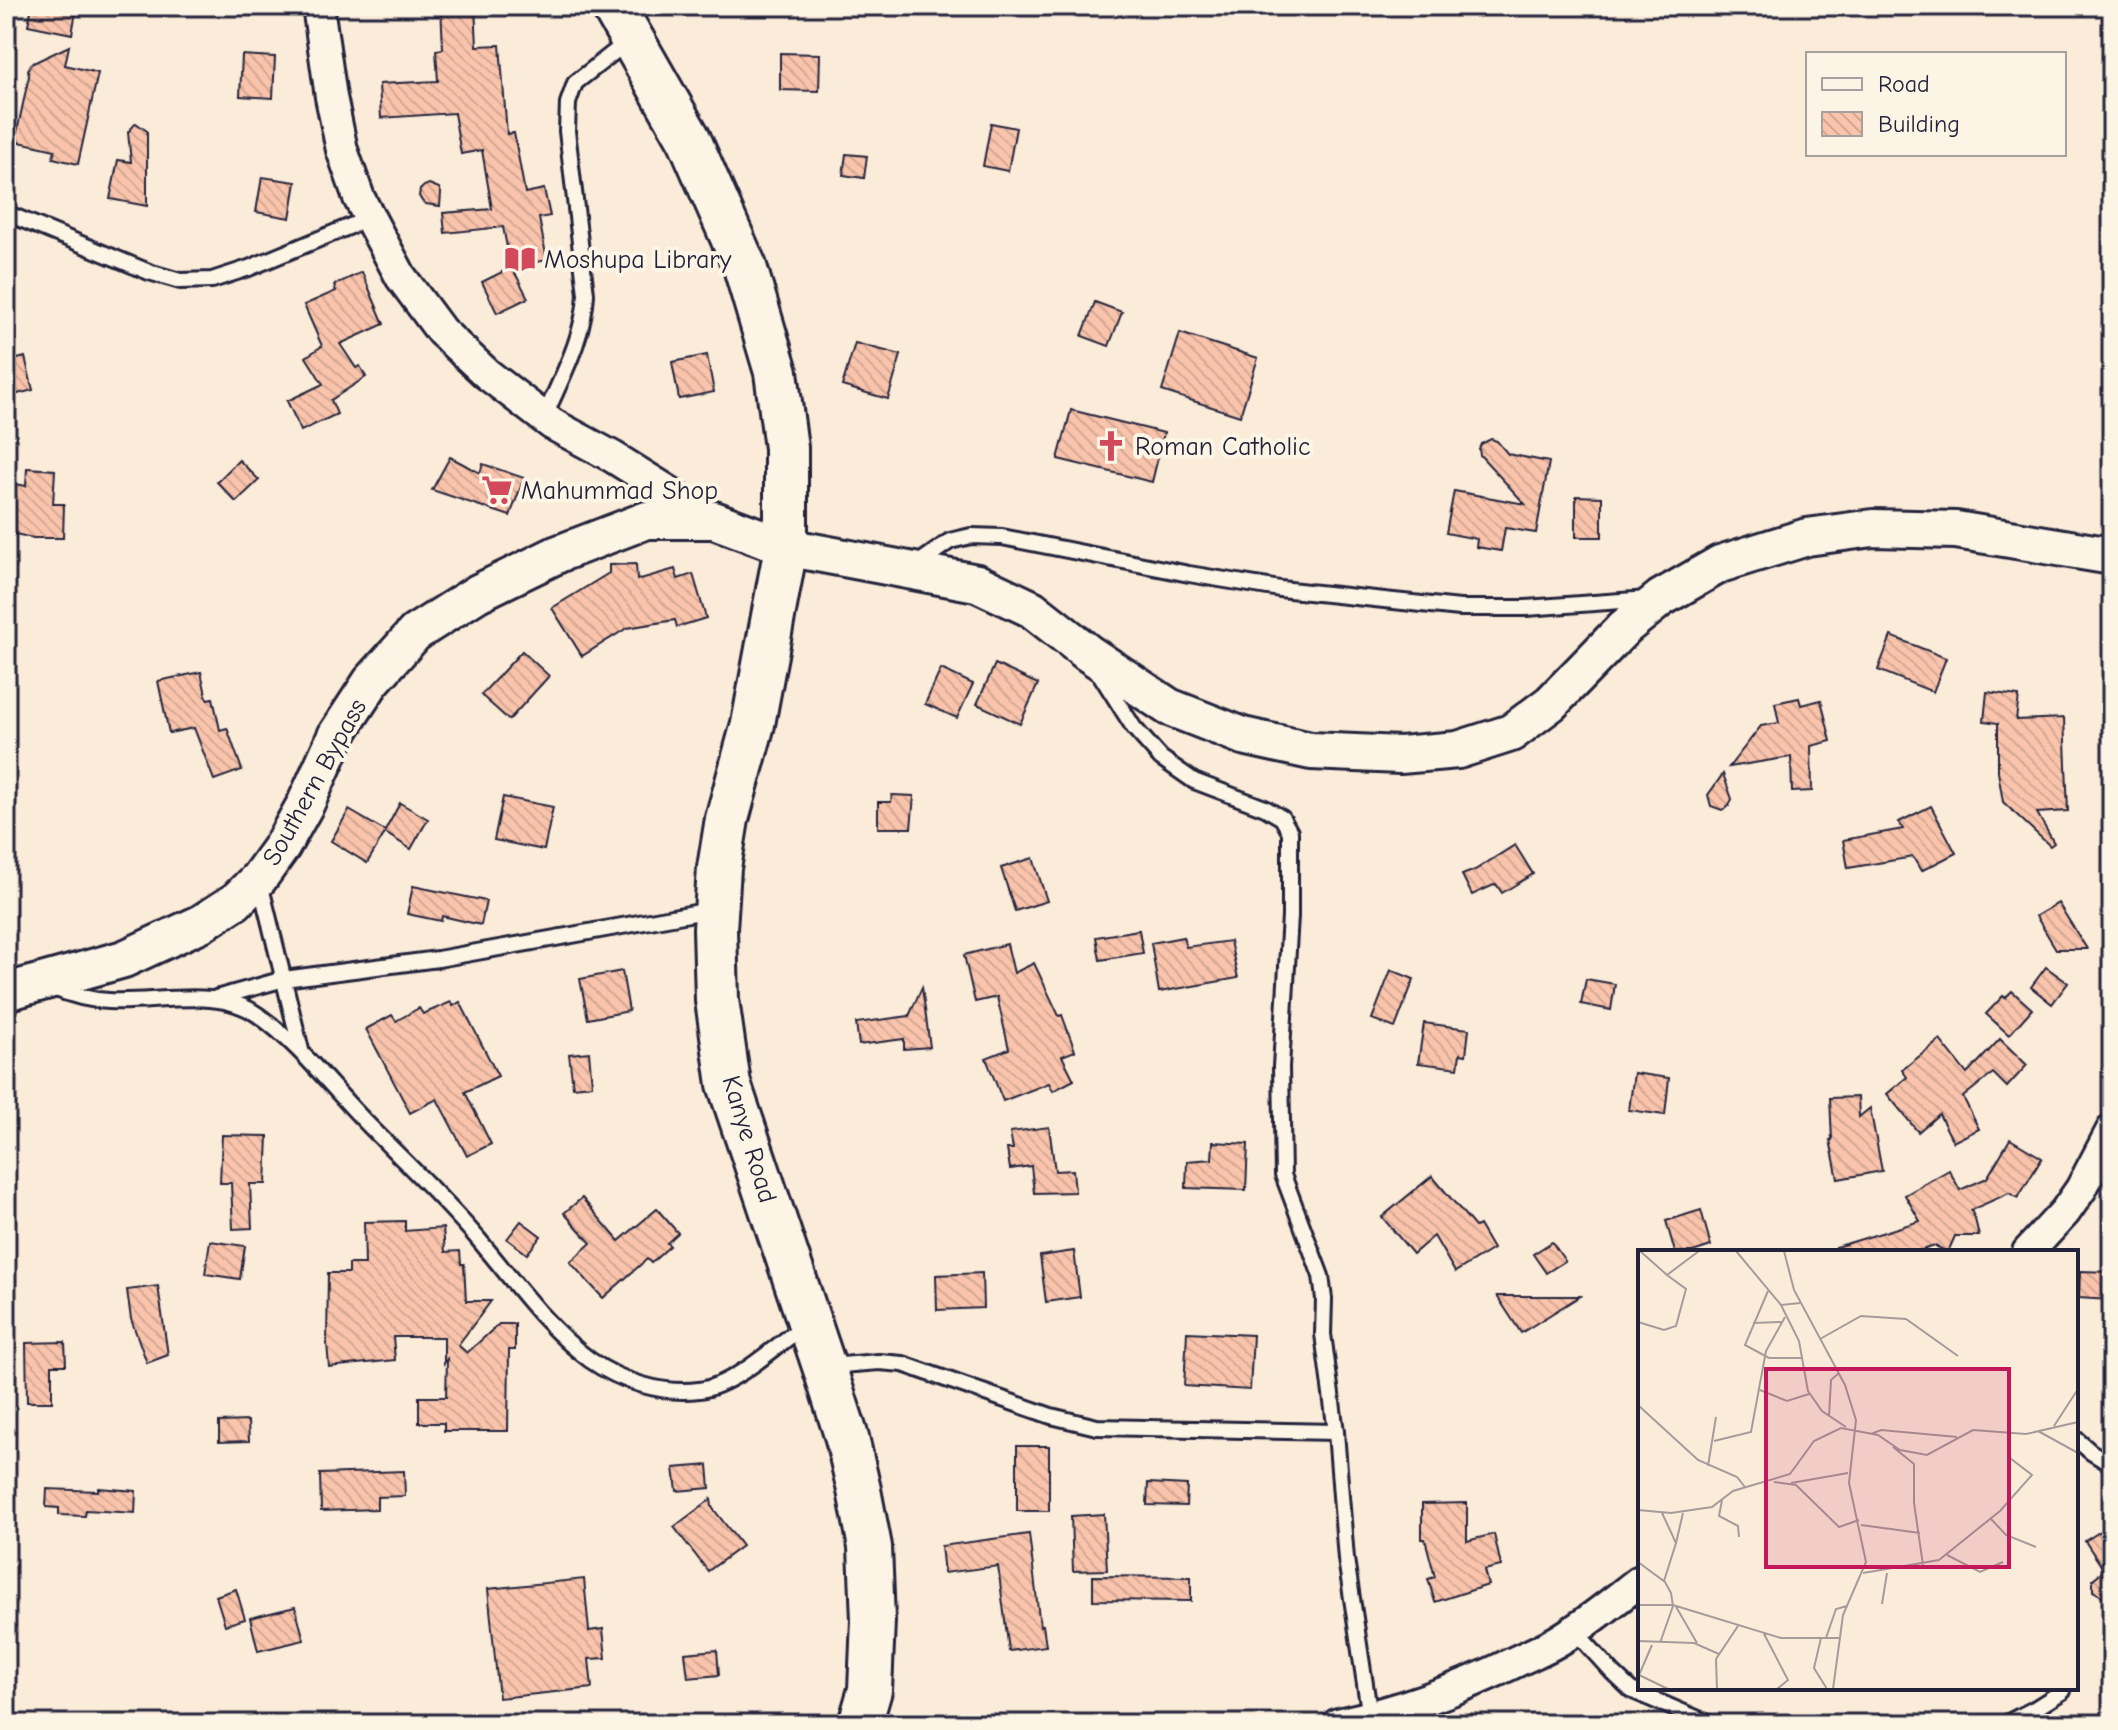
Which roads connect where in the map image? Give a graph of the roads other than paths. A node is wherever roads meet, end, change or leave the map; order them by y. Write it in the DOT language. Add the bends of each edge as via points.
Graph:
graph roads {
  1 [pos="318,6"];
  2 [pos="622,22"];
  3 [pos="6,213"];
  4 [pos="370,218"];
  5 [pos="544,418"];
  6 [pos="714,520"];
  7 [pos="786,547"];
  8 [pos="2112,556"];
  9 [pos="910,569"];
  10 [pos="1661,598"];
  11 [pos="1088,653"];
  12 [pos="259,878"];
  13 [pos="716,909"];
  14 [pos="284,979"];
  15 [pos="22,988"];
  16 [pos="212,999"];
  17 [pos="301,1050"];
  18 [pos="2112,1130"];
  19 [pos="2030,1250"];
  20 [pos="809,1321"];
  21 [pos="824,1366"];
  22 [pos="1336,1432"];
  23 [pos="2078,1441"];
  24 [pos="2112,1465"];
  25 [pos="1638,1582"];
  26 [pos="1574,1630"];
  27 [pos="2063,1691"];
  28 [pos="1370,1717"];
  29 [pos="860,1724"];
  30 [pos="1338,1724"];
  31 [pos="1710,1724"];
  32 [pos="2005,1724"];
  1 -- 4 [label="street" via="342,150"];
  2 -- 5 [label="lane" via="575,83 568,103 585,313"];
  2 -- 7 [label="main road, Kanye Road" via="689,139 745,267 776,372 786,448"];
  3 -- 4 [label="lane" via="180,281 225,276"];
  4 -- 5 [label="street" via="401,277 441,331"];
  5 -- 6 [label="street"];
  6 -- 7 [label="street, Southern Bypass"];
  6 -- 12 [label="street, Southern Bypass" via="647,520 558,554 478,593 415,633 371,682 337,734 306,803"];
  7 -- 9 [label="street, Southern Bypass"];
  7 -- 13 [label="main road, Kanye Road" via="753,724 727,819"];
  8 -- 10 [label="street, Southern Bypass" via="1956,530 1873,528 1807,537 1720,564"];
  9 -- 10 [label="lane" via="950,541 1002,537 1280,589 1460,608"];
  9 -- 11 [label="street, Southern Bypass" via="977,583 1032,609"];
  10 -- 11 [label="street, Southern Bypass" via="1551,703 1511,733 1458,750 1400,755 1311,751 1243,736 1169,707"];
  11 -- 22 [label="lane" via="1111,695 1161,758 1194,781 1265,808 1282,818 1290,832 1281,1067 1283,1175 1321,1276"];
  12 -- 14 [label="lane"];
  12 -- 15 [label="street, Southern Bypass" via="202,923 124,959"];
  13 -- 14 [label="lane" via="438,959"];
  13 -- 20 [label="main road, Kanye Road" via="717,1000 729,1084"];
  14 -- 16 [label="lane"];
  14 -- 17 [label="lane"];
  15 -- 16 [label="lane" via="111,1002"];
  16 -- 17 [label="lane" via="255,1013"];
  17 -- 20 [label="lane" via="464,1222 562,1337 592,1361 633,1382 663,1390 700,1390 732,1379"];
  18 -- 19 [label="street" via="2081,1189"];
  20 -- 21 [label="main road, Kanye Road"];
  21 -- 22 [label="lane" via="903,1364 1097,1427"];
  21 -- 29 [label="main road, Kanye Road" via="847,1438 870,1547 870,1690"];
  22 -- 28 [label="lane" via="1346,1559"];
  23 -- 24 [label="lane"];
  25 -- 26 [label="street"];
  26 -- 28 [label="street" via="1448,1692"];
  26 -- 31 [label="lane" via="1631,1690"];
  27 -- 32 [label="lane"];
  28 -- 30 [label="street"];
}
